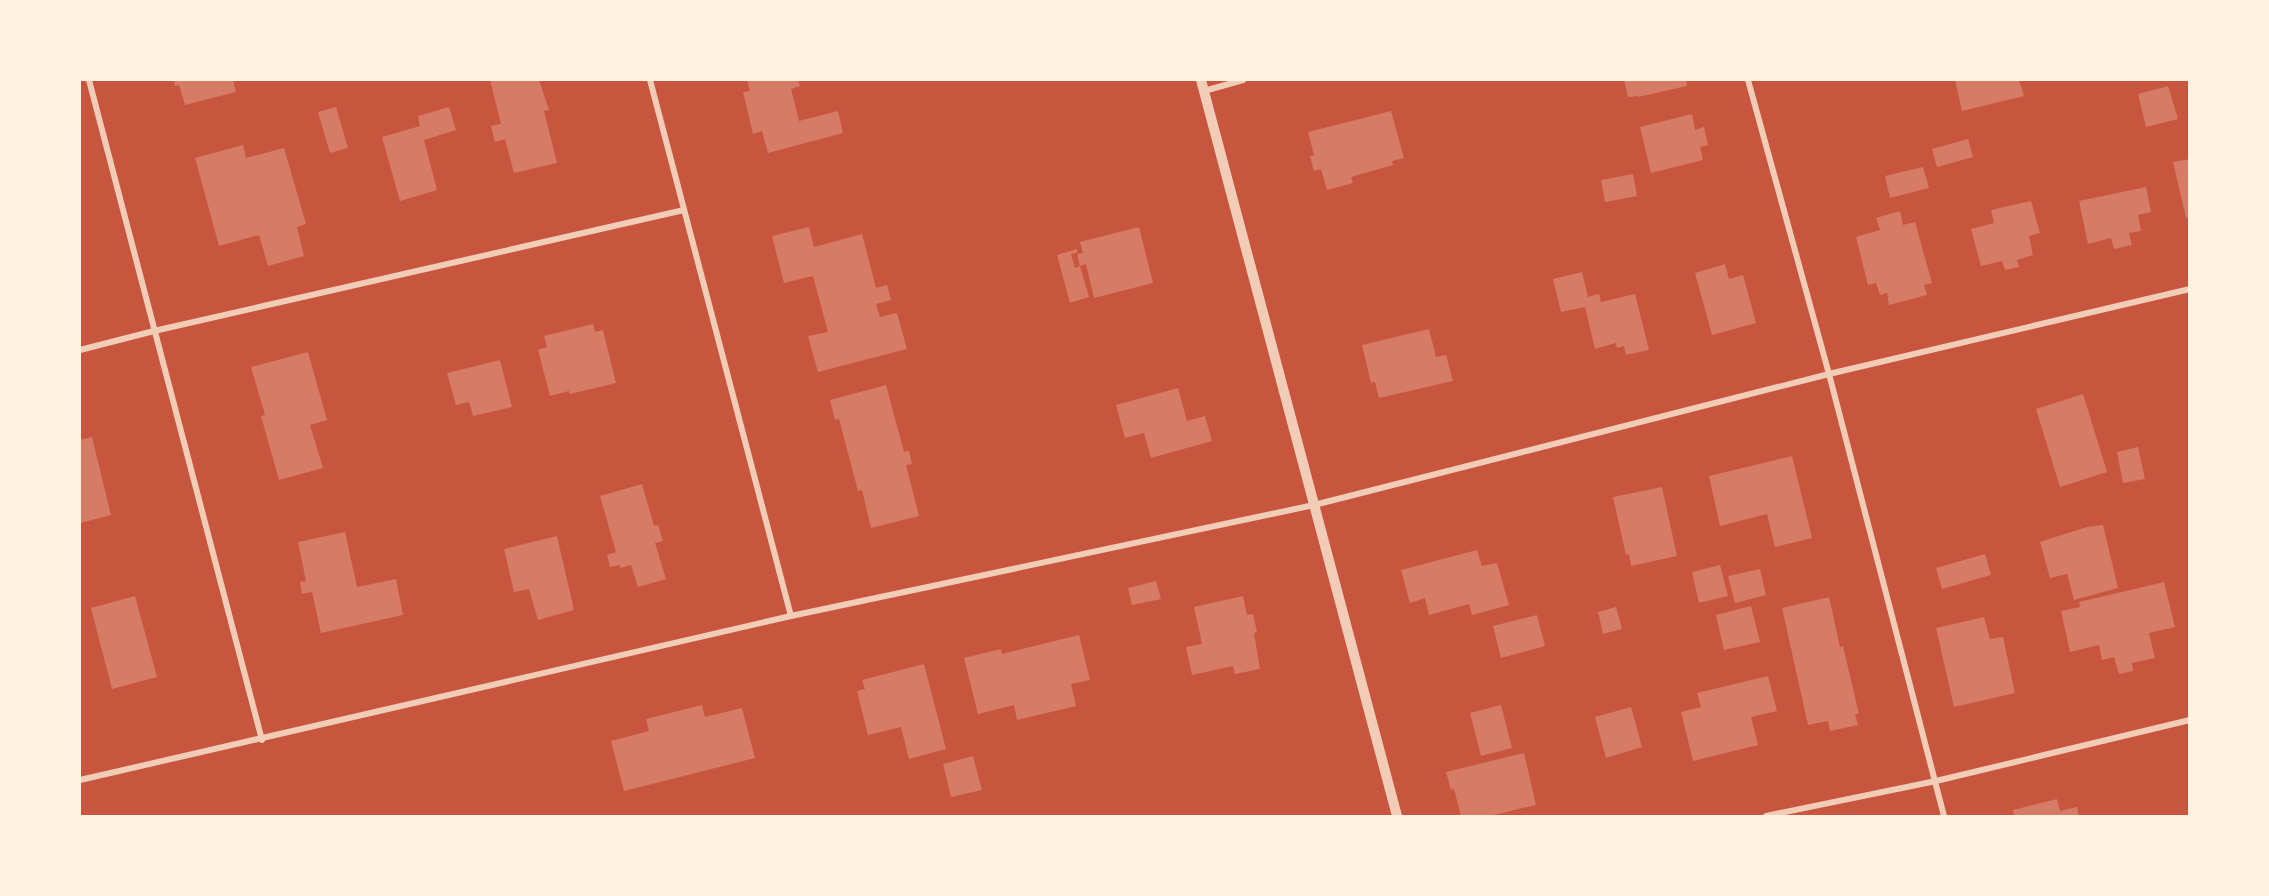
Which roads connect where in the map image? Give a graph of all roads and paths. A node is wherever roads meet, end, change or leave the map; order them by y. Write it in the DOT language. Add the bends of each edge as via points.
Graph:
graph roads {
  1 [pos="89,80"];
  2 [pos="650,80"];
  3 [pos="1201,80"];
  4 [pos="1243,80"];
  5 [pos="1748,80"];
  6 [pos="1204,91"];
  7 [pos="684,210"];
  8 [pos="2190,289"];
  9 [pos="154,331"];
  10 [pos="80,350"];
  11 [pos="1829,374"];
  12 [pos="1314,504"];
  13 [pos="791,616"];
  14 [pos="2190,720"];
  15 [pos="262,740"];
  16 [pos="80,780"];
  17 [pos="1936,781"];
  18 [pos="1397,816"];
  19 [pos="1766,816"];
  20 [pos="1944,816"];
  1 -- 9 [label="street"];
  2 -- 7 [label="street"];
  3 -- 6 [label="street"];
  4 -- 6 [label="street"];
  5 -- 11 [label="street"];
  6 -- 12 [label="street"];
  7 -- 9 [label="street"];
  7 -- 13 [label="street"];
  8 -- 11 [label="street"];
  9 -- 10 [label="street"];
  9 -- 15 [label="street"];
  11 -- 12 [label="street"];
  11 -- 17 [label="street"];
  12 -- 13 [label="street"];
  12 -- 18 [label="street"];
  13 -- 15 [label="street"];
  14 -- 17 [label="street"];
  15 -- 16 [label="street"];
  17 -- 19 [label="street"];
  17 -- 20 [label="street"];
}
